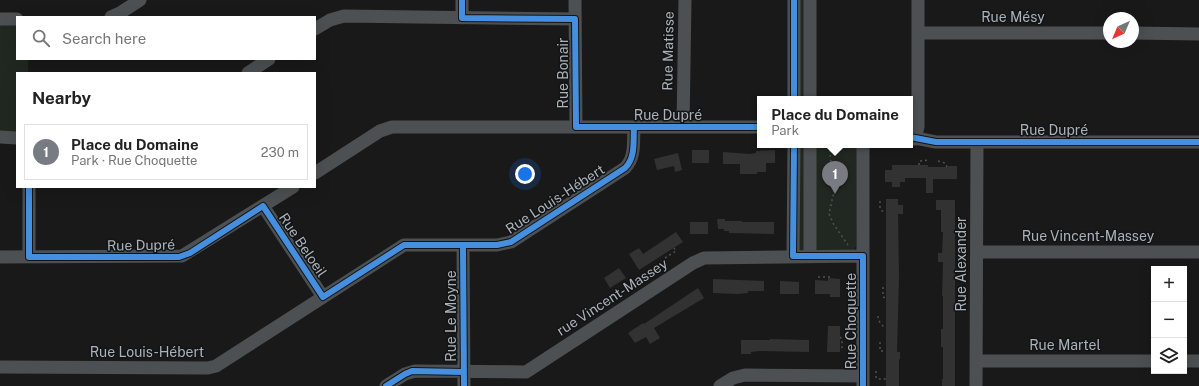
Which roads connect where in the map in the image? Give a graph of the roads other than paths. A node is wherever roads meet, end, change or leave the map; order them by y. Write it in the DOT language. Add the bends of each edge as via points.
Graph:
graph roads {
  1 [pos="140,0"];
  2 [pos="462,0"];
  3 [pos="575,0"];
  4 [pos="685,0"];
  5 [pos="794,0"];
  6 [pos="810,0"];
  7 [pos="918,0"];
  8 [pos="113,16"];
  9 [pos="462,18"];
  10 [pos="0,19"];
  11 [pos="16,19"];
  12 [pos="575,19"];
  13 [pos="316,28"];
  14 [pos="918,33"];
  15 [pos="1103,33"];
  16 [pos="1139,34"];
  17 [pos="1199,34"];
  18 [pos="268,60"];
  19 [pos="250,72"];
  20 [pos="794,96"];
  21 [pos="810,96"];
  22 [pos="576,127"];
  23 [pos="634,127"];
  24 [pos="683,127"];
  25 [pos="757,127"];
  26 [pos="913,136"];
  27 [pos="0,137"];
  28 [pos="16,138"];
  29 [pos="913,138"];
  30 [pos="977,142"];
  31 [pos="1199,142"];
  32 [pos="794,148"];
  33 [pos="810,148"];
  34 [pos="863,148"];
  35 [pos="316,172"];
  36 [pos="29,188"];
  37 [pos="291,188"];
  38 [pos="263,206"];
  39 [pos="463,246"];
  40 [pos="977,252"];
  41 [pos="1199,252"];
  42 [pos="793,256"];
  43 [pos="810,256"];
  44 [pos="863,256"];
  45 [pos="0,257"];
  46 [pos="29,257"];
  47 [pos="324,297"];
  48 [pos="976,361"];
  49 [pos="1151,361"];
  50 [pos="1187,361"];
  51 [pos="1199,361"];
  52 [pos="0,367"];
  53 [pos="464,372"];
  54 [pos="863,381"];
  55 [pos="386,386"];
  56 [pos="464,386"];
  57 [pos="720,386"];
  58 [pos="976,386"];
  1 -- 8 [label="street"];
  2 -- 9 [label="street"];
  3 -- 12 [label="street, Rue Bonair"];
  4 -- 24 [label="street, Rue Matisse"];
  5 -- 20 [label="street"];
  6 -- 21 [label="street"];
  7 -- 14 [label="street"];
  9 -- 12 [label="street"];
  9 -- 13 [label="street" via="340,17"];
  10 -- 11 [label="street"];
  12 -- 22 [label="street, Rue Bonair"];
  14 -- 15 [label="street, Rue Mésy"];
  14 -- 26 [label="street" via="918,127"];
  16 -- 17 [label="street"];
  18 -- 19 [label="street"];
  22 -- 23 [label="street, Rue Dupré"];
  22 -- 35 [label="street, Rue Dupré" via="388,128"];
  23 -- 24 [label="street, Rue Dupré"];
  23 -- 39 [label="street, Rue Louis-Hébert" via="632,158 628,166 511,242"];
  24 -- 25 [label="street, Rue Dupré"];
  27 -- 28 [label="street"];
  29 -- 30 [label="street, Rue Dupré" via="936,142"];
  30 -- 31 [label="street, Rue Dupré"];
  30 -- 40 [label="street, Rue Alexander"];
  32 -- 42 [label="street"];
  33 -- 43 [label="street"];
  34 -- 44 [label="street, Rue Choquette"];
  36 -- 46 [label="street"];
  37 -- 38 [label="street, Rue Dupré"];
  38 -- 46 [label="street, Rue Dupré" via="182,256"];
  38 -- 47 [label="street, Rue Beloeil"];
  39 -- 47 [label="street, Rue Louis-Hébert" via="404,245"];
  39 -- 53 [label="street, Rue Le Moyne"];
  40 -- 41 [label="street, Rue Vincent-Massey"];
  40 -- 48 [label="street, Rue Alexander"];
  42 -- 43 [label="street, rue Vincent-Massey"];
  42 -- 53 [label="street, rue Vincent-Massey" via="701,259 528,371"];
  43 -- 44 [label="street, rue Vincent-Massey"];
  44 -- 54 [label="street, Rue Choquette"];
  45 -- 46 [label="street, Rue Dupré"];
  47 -- 52 [label="street, Rue Louis-Hébert" via="213,367"];
  48 -- 49 [label="street, Rue Martel"];
  48 -- 58 [label="street, Rue Alexander"];
  50 -- 51 [label="street"];
  53 -- 55 [label="street, rue Vincent-Massey" via="412,371"];
  53 -- 56 [label="street, Rue Le Moyne"];
  54 -- 57 [label="street" via="746,375 733,378"];
}
